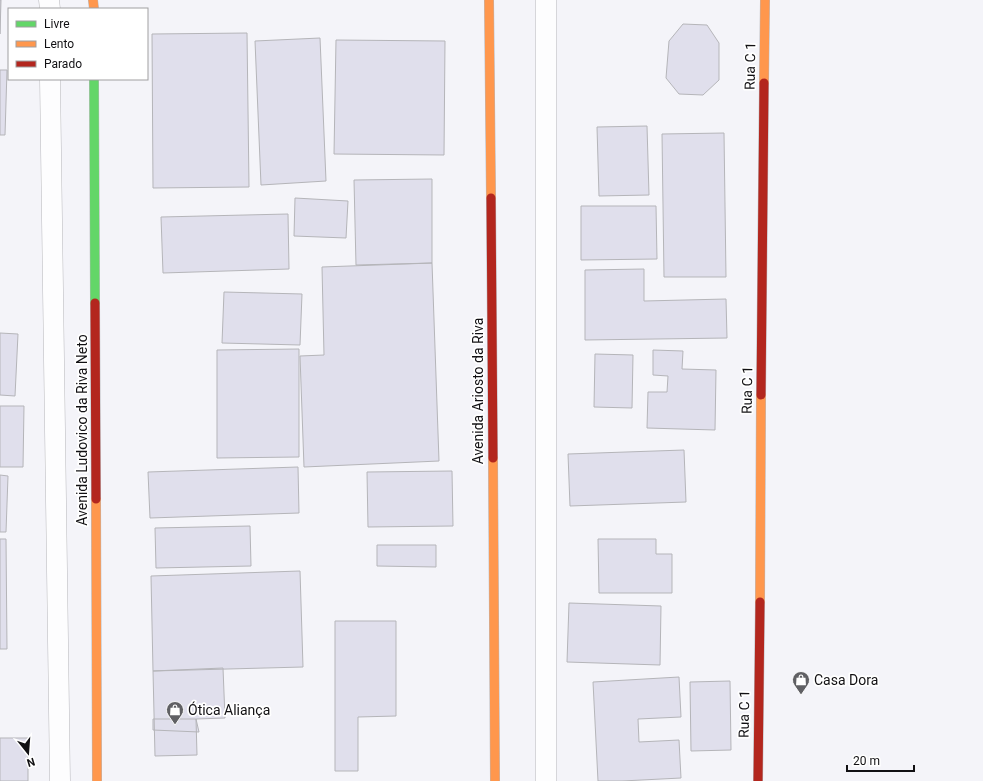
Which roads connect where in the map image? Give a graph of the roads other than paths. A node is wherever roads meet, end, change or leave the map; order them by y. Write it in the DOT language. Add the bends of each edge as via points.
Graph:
graph roads {
  1 [pos="489,0"];
  2 [pos="546,0"];
  3 [pos="765,0"];
  4 [pos="50,80"];
  5 [pos="94,80"];
  6 [pos="60,781"];
  7 [pos="97,781"];
  8 [pos="495,781"];
  9 [pos="546,781"];
  10 [pos="758,781"];
  1 -- 8 [label="street, Avenida Ariosto da Riva"];
  2 -- 9 [label="street"];
  3 -- 10 [label="street, Rua C 1"];
  4 -- 6 [label="street"];
  5 -- 7 [label="street, Avenida Ludovico da Riva Neto"];
}
